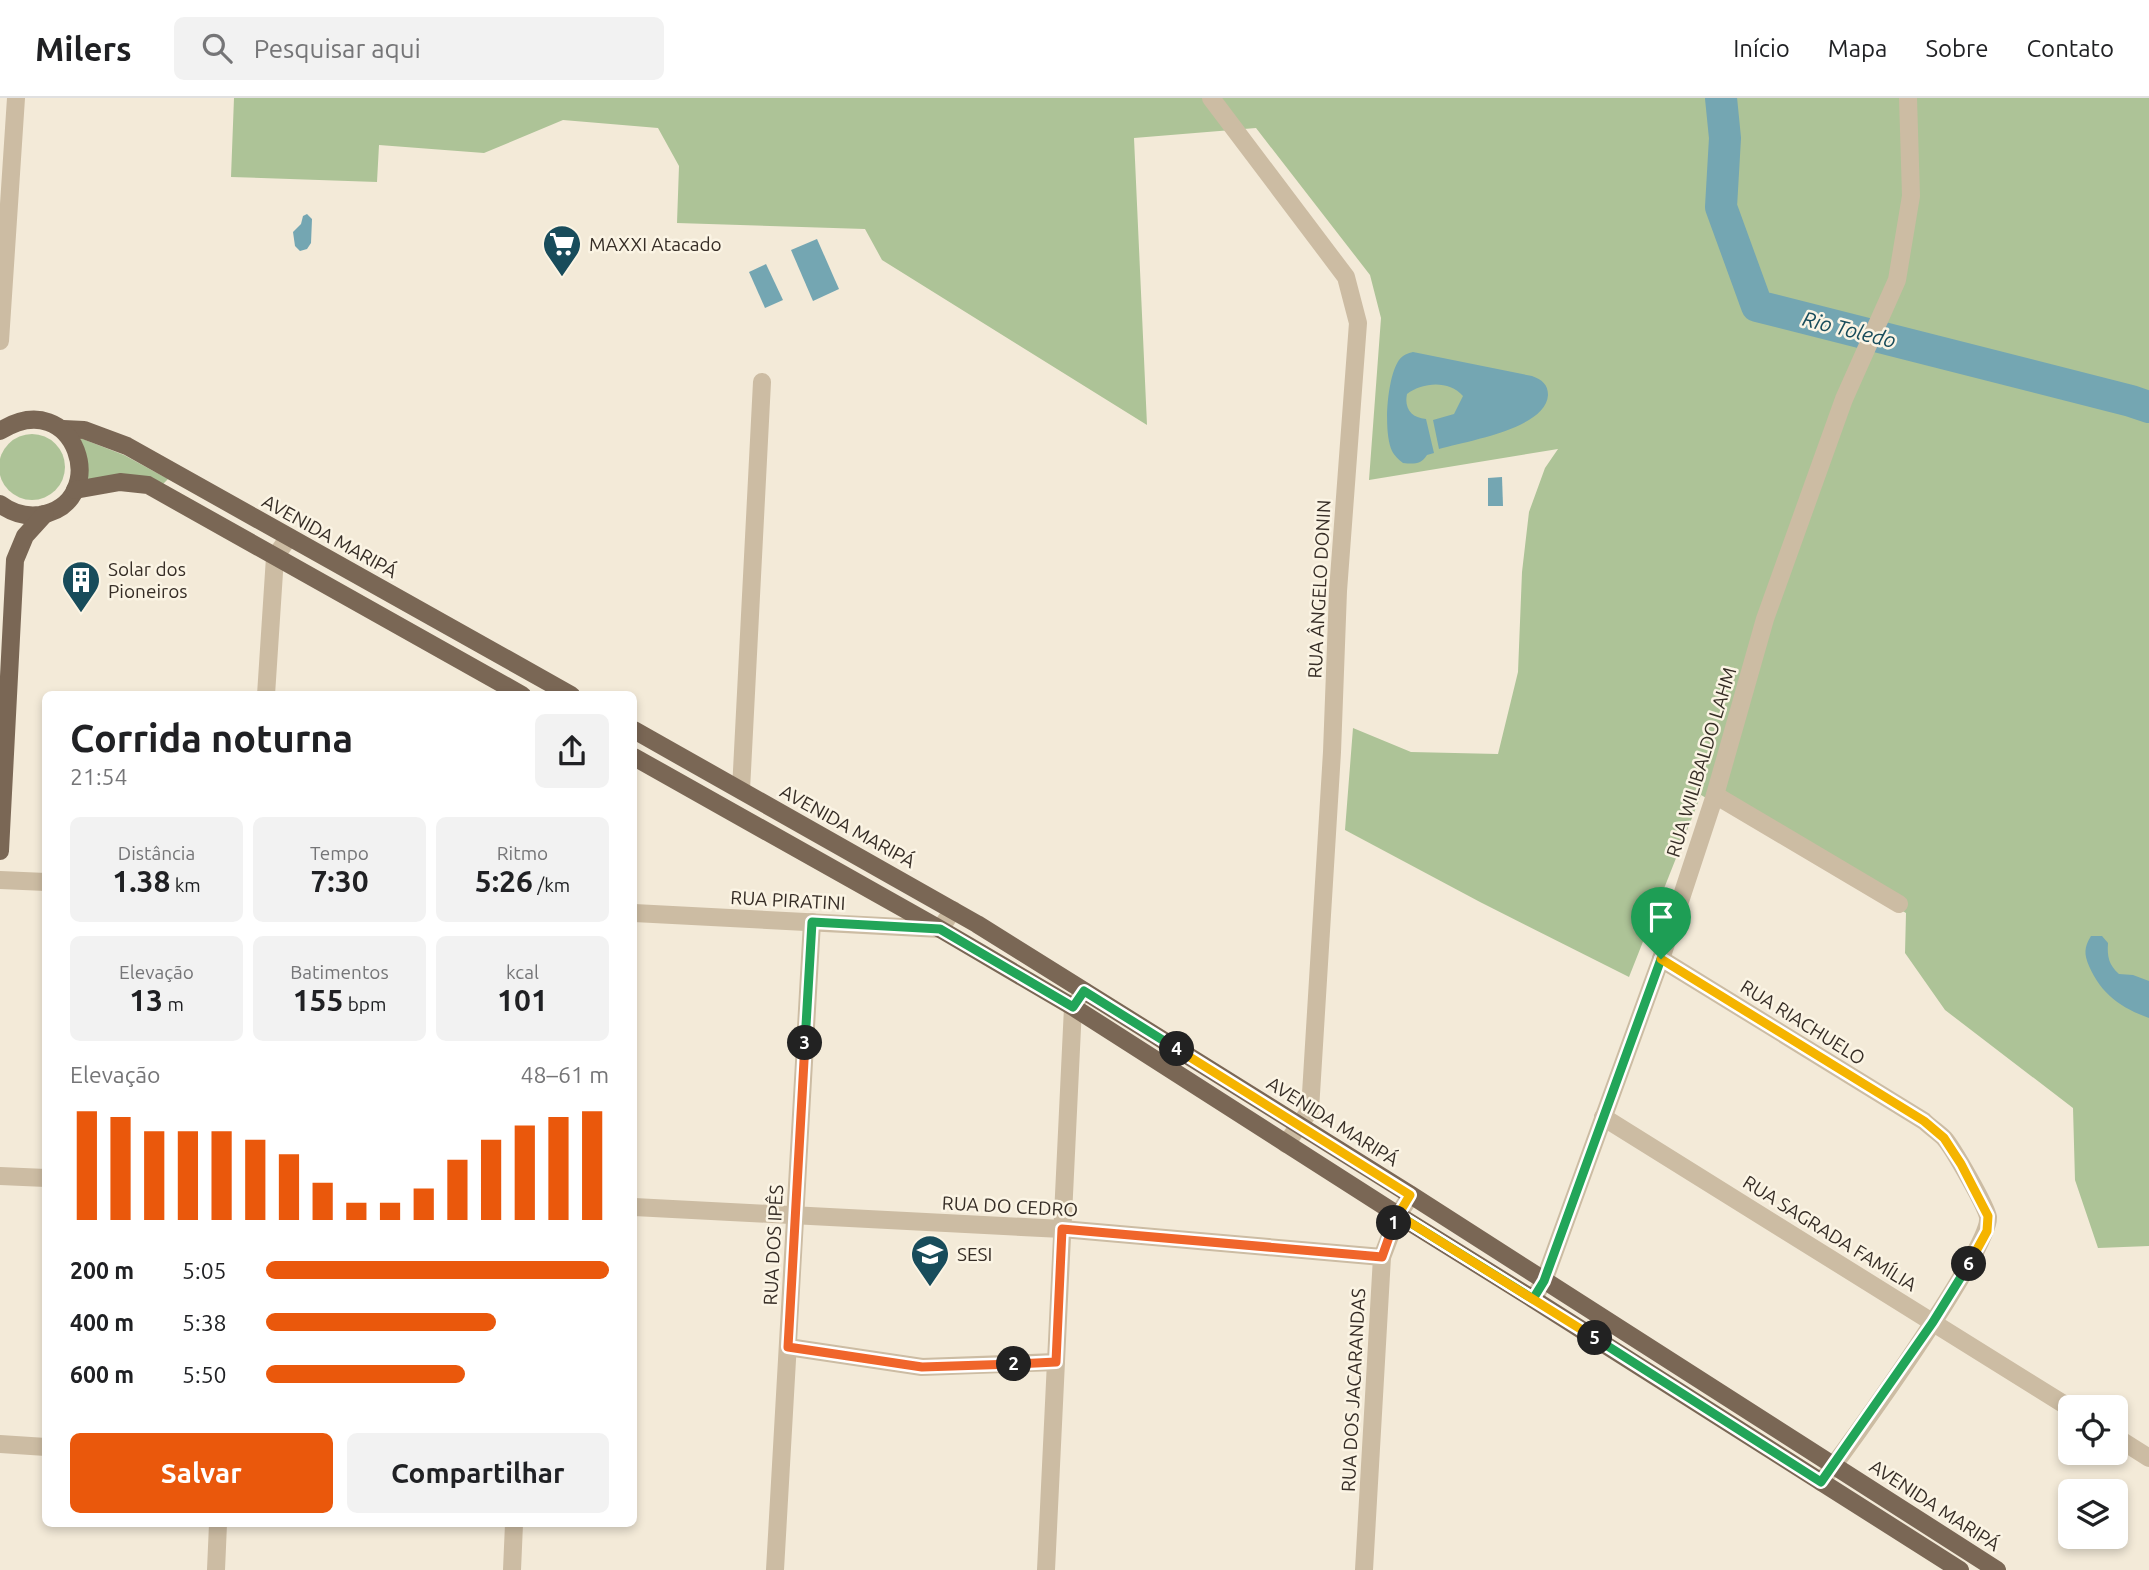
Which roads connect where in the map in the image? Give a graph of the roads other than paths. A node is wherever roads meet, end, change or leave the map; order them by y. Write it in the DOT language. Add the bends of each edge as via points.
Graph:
graph roads {
  1 [pos="16,98"];
  2 [pos="1211,98"];
  3 [pos="1909,98"];
  4 [pos="0,341"];
  5 [pos="762,382"];
  6 [pos="5,424"];
  7 [pos="63,429"];
  8 [pos="75,490"];
  9 [pos="0,504"];
  10 [pos="46,514"];
  11 [pos="289,537"];
  12 [pos="275,557"];
  13 [pos="266,691"];
  14 [pos="515,691"];
  15 [pos="564,691"];
  16 [pos="637,732"];
  17 [pos="637,759"];
  18 [pos="741,790"];
  19 [pos="1715,795"];
  20 [pos="0,850"];
  21 [pos="0,880"];
  22 [pos="42,882"];
  23 [pos="911,886"];
  24 [pos="895,903"];
  25 [pos="1899,904"];
  26 [pos="953,910"];
  27 [pos="637,913"];
  28 [pos="812,922"];
  29 [pos="940,929"];
  30 [pos="1661,959"];
  31 [pos="1084,991"];
  32 [pos="1073,1007"];
  33 [pos="1603,1117"];
  34 [pos="1300,1126"];
  35 [pos="1286,1144"];
  36 [pos="0,1175"];
  37 [pos="42,1178"];
  38 [pos="1410,1195"];
  39 [pos="637,1207"];
  40 [pos="795,1215"];
  41 [pos="1398,1215"];
  42 [pos="1062,1229"];
  43 [pos="1382,1257"];
  44 [pos="1544,1281"];
  45 [pos="1533,1299"];
  46 [pos="1933,1322"];
  47 [pos="788,1347"];
  48 [pos="1056,1362"];
  49 [pos="2058,1400"];
  50 [pos="0,1444"];
  51 [pos="2128,1445"];
  52 [pos="42,1447"];
  53 [pos="2149,1458"];
  54 [pos="1834,1465"];
  55 [pos="1821,1482"];
  56 [pos="218,1527"];
  57 [pos="514,1527"];
  58 [pos="216,1570"];
  59 [pos="512,1570"];
  60 [pos="775,1570"];
  61 [pos="1046,1570"];
  62 [pos="1364,1570"];
  63 [pos="1960,1570"];
  64 [pos="1997,1570"];
  1 -- 4 [label="street"];
  2 -- 34 [label="street, RUA ÂNGELO DONIN" via="1346,278 1358,323 1338,591 1310,1110"];
  3 -- 19 [label="street, RUA WILIBALDO LAHM" via="1911,195 1897,280 1844,399 1766,619"];
  5 -- 18 [label="street"];
  6 -- 7 [label="main road, AVENIDA MARIPÁ" via="31,419"];
  7 -- 8 [label="main road" via="80,458"];
  7 -- 11 [label="main road, AVENIDA MARIPÁ" via="84,430 127,446"];
  8 -- 10 [label="main road"];
  8 -- 12 [label="main road" via="120,482 148,485"];
  9 -- 10 [label="main road" via="23,515"];
  10 -- 20 [label="main road" via="25,536 15,560"];
  11 -- 12 [label="street"];
  11 -- 15 [label="main road, AVENIDA MARIPÁ"];
  12 -- 13 [label="street"];
  12 -- 14 [label="main road"];
  16 -- 18 [label="main road, AVENIDA MARIPÁ"];
  17 -- 24 [label="main road"];
  18 -- 23 [label="main road, AVENIDA MARIPÁ"];
  19 -- 25 [label="street"];
  19 -- 30 [label="street, RUA WILIBALDO LAHM"];
  21 -- 22 [label="street"];
  23 -- 24 [label="main road" via="911,896"];
  23 -- 26 [label="main road, AVENIDA MARIPÁ"];
  24 -- 29 [label="main road"];
  26 -- 29 [label="street"];
  26 -- 31 [label="main road, AVENIDA MARIPÁ"];
  27 -- 28 [label="street, RUA PIRATINI"];
  28 -- 29 [label="street, RUA PIRATINI"];
  28 -- 40 [label="street, RUA DOS IPÊS"];
  29 -- 32 [label="main road"];
  30 -- 33 [label="street, RUA WILIBALDO LAHM"];
  30 -- 46 [label="street, RUA RIACHUELO" via="1924,1121 1944,1138 1988,1216 1987,1231"];
  31 -- 32 [label="street"];
  31 -- 34 [label="main road, AVENIDA MARIPÁ"];
  32 -- 35 [label="main road"];
  32 -- 42 [label="street"];
  33 -- 44 [label="street, RUA WILIBALDO LAHM"];
  33 -- 46 [label="street, RUA SAGRADA FAMÍLIA"];
  34 -- 35 [label="street, RUA ÂNGELO DONIN"];
  34 -- 38 [label="main road, AVENIDA MARIPÁ"];
  35 -- 41 [label="main road"];
  36 -- 37 [label="street"];
  38 -- 41 [label="street, RUA DOS JACARANDAS"];
  38 -- 44 [label="main road, AVENIDA MARIPÁ"];
  39 -- 40 [label="street, RUA DO CEDRO"];
  40 -- 42 [label="street, RUA DO CEDRO"];
  40 -- 47 [label="street, RUA DOS IPÊS"];
  41 -- 43 [label="street, RUA DOS JACARANDAS"];
  41 -- 45 [label="main road"];
  42 -- 43 [label="street, RUA DO CEDRO"];
  42 -- 48 [label="street"];
  43 -- 62 [label="street, RUA DOS JACARANDAS"];
  44 -- 45 [label="street, RUA WILIBALDO LAHM"];
  44 -- 54 [label="main road, AVENIDA MARIPÁ"];
  45 -- 55 [label="main road"];
  46 -- 49 [label="street, RUA SAGRADA FAMÍLIA"];
  46 -- 54 [label="street"];
  47 -- 48 [label="street" via="922,1367"];
  47 -- 60 [label="street, RUA DOS IPÊS"];
  48 -- 61 [label="street"];
  50 -- 52 [label="street"];
  51 -- 53 [label="street"];
  54 -- 55 [label="street"];
  54 -- 64 [label="main road, AVENIDA MARIPÁ"];
  55 -- 63 [label="main road"];
  56 -- 58 [label="street"];
  57 -- 59 [label="street"];
}
